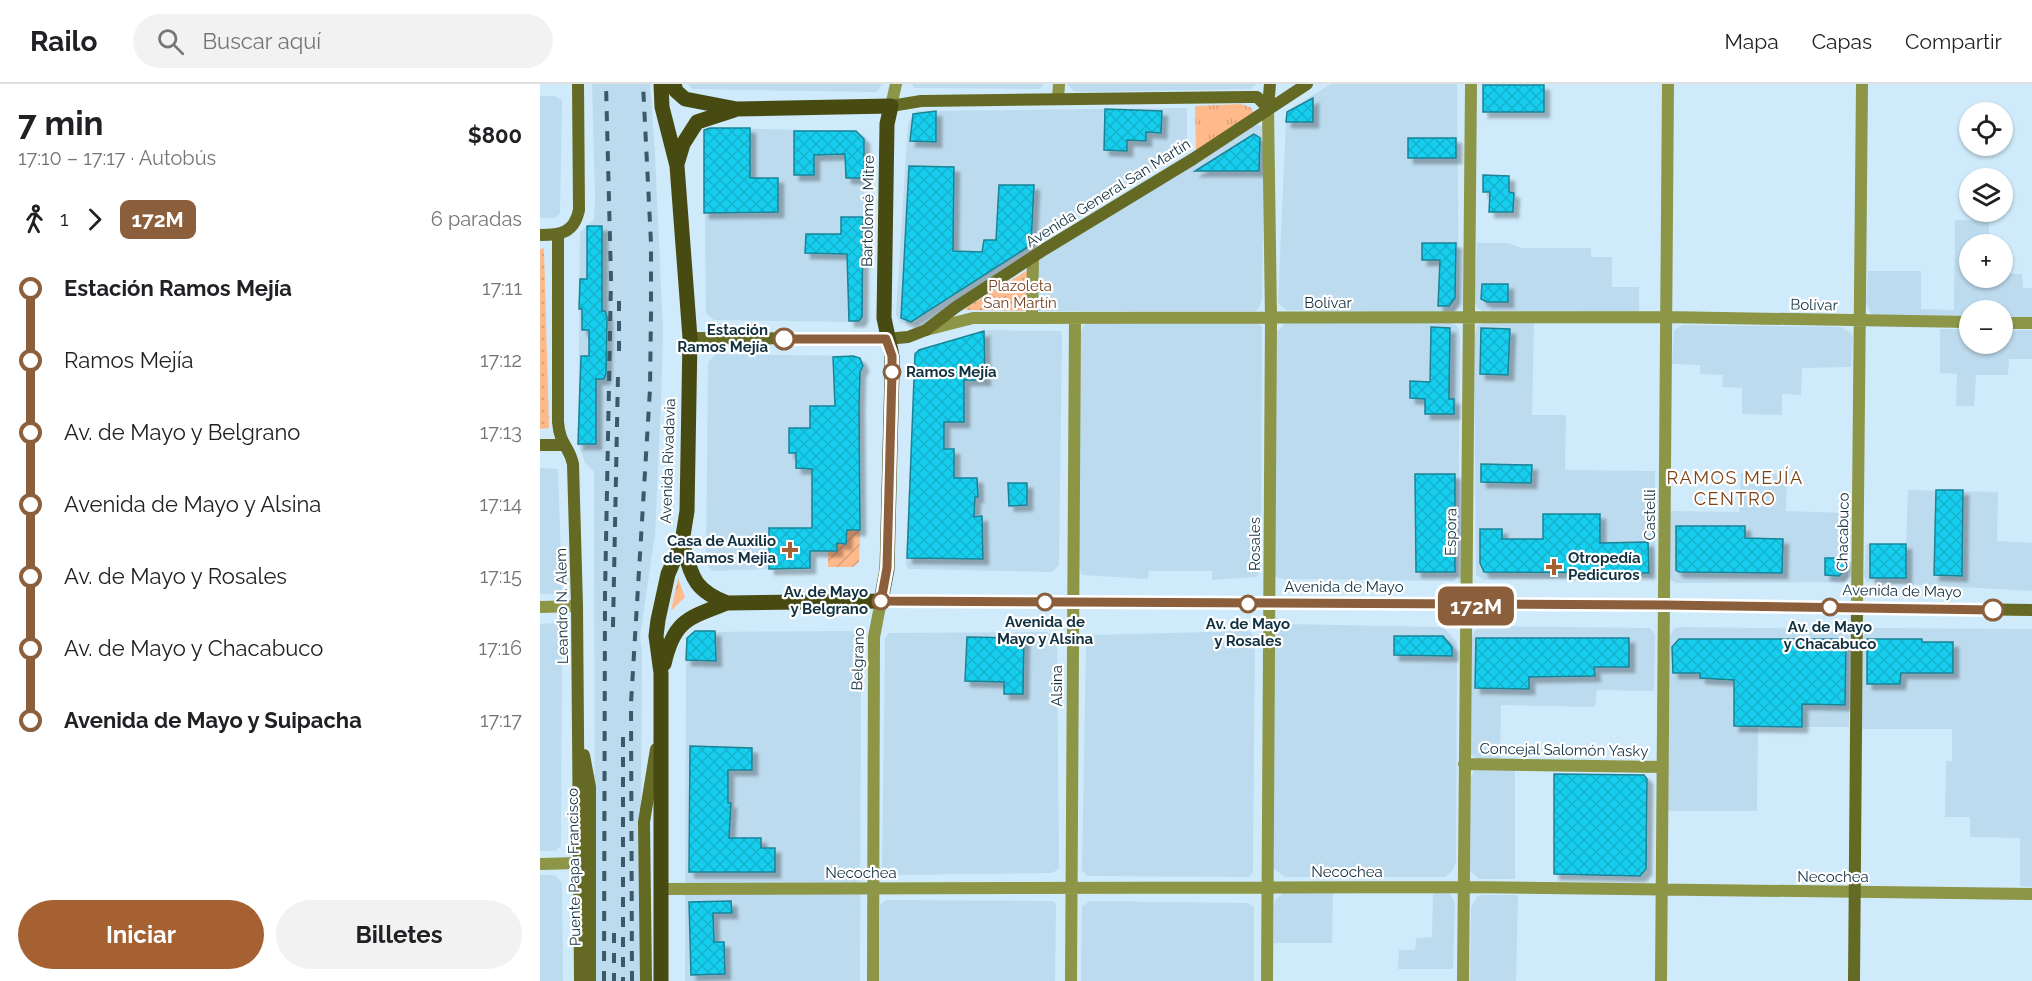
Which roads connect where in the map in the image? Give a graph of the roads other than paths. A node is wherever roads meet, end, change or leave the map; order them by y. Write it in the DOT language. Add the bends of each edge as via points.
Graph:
graph roads {
  1 [pos="578,84"];
  2 [pos="661,84"];
  3 [pos="674,84"];
  4 [pos="896,84"];
  5 [pos="1059,84"];
  6 [pos="1270,84"];
  7 [pos="1306,84"];
  8 [pos="1471,84"];
  9 [pos="1668,84"];
  10 [pos="1862,84"];
  11 [pos="1058,99"];
  12 [pos="891,106"];
  13 [pos="1268,108"];
  14 [pos="737,109"];
  15 [pos="677,166"];
  16 [pos="540,235"];
  17 [pos="558,235"];
  18 [pos="1033,257"];
  19 [pos="1032,317"];
  20 [pos="1664,317"];
  21 [pos="1075,318"];
  22 [pos="1271,318"];
  23 [pos="1468,318"];
  24 [pos="1860,322"];
  25 [pos="1959,322"];
  26 [pos="2013,323"];
  27 [pos="2032,323"];
  28 [pos="926,330"];
  29 [pos="690,338"];
  30 [pos="886,339"];
  31 [pos="540,445"];
  32 [pos="562,445"];
  33 [pos="682,542"];
  34 [pos="881,601"];
  35 [pos="1072,601"];
  36 [pos="727,603"];
  37 [pos="1270,604"];
  38 [pos="1665,605"];
  39 [pos="577,606"];
  40 [pos="1466,606"];
  41 [pos="540,607"];
  42 [pos="1857,608"];
  43 [pos="2032,610"];
  44 [pos="662,673"];
  45 [pos="662,712"];
  46 [pos="578,717"];
  47 [pos="1464,764"];
  48 [pos="1663,767"];
  49 [pos="579,863"];
  50 [pos="540,864"];
  51 [pos="874,887"];
  52 [pos="1268,887"];
  53 [pos="1464,887"];
  54 [pos="1072,888"];
  55 [pos="662,889"];
  56 [pos="1662,891"];
  57 [pos="1856,892"];
  58 [pos="2032,894"];
  59 [pos="580,981"];
  60 [pos="590,981"];
  61 [pos="646,981"];
  62 [pos="661,981"];
  63 [pos="873,981"];
  64 [pos="1071,981"];
  65 [pos="1267,981"];
  66 [pos="1463,981"];
  67 [pos="1661,981"];
  68 [pos="1854,981"];
  1 -- 17 [label="main road" via="579,210 569,231"];
  2 -- 15 [label="main road, Avenida Rivadavia" via="662,107"];
  3 -- 14 [label="main road" via="685,99"];
  4 -- 12 [label="street, Bartolomé Mitre"];
  5 -- 11 [label="street"];
  6 -- 13 [label="main road"];
  7 -- 13 [label="main road, Avenida General San Martín"];
  8 -- 23 [label="street, Espora"];
  9 -- 20 [label="street, Castelli"];
  10 -- 24 [label="street, Chacabuco"];
  11 -- 12 [label="main road" via="910,102"];
  11 -- 13 [label="main road" via="1257,97"];
  12 -- 14 [label="main road"];
  12 -- 30 [label="main road, Bartolomé Mitre" via="887,124"];
  13 -- 18 [label="main road, Avenida General San Martín"];
  13 -- 22 [label="street, Rosales"];
  14 -- 15 [label="main road" via="697,122 683,144"];
  15 -- 29 [label="main road, Avenida Rivadavia"];
  16 -- 17 [label="main road"];
  17 -- 32 [label="main road, Leandro N. Alem" via="558,422"];
  18 -- 19 [label="street"];
  18 -- 28 [label="main road, Avenida General San Martín"];
  19 -- 21 [label="street, Bolívar"];
  19 -- 28 [label="street, Bolívar" via="973,318"];
  20 -- 23 [label="street, Bolívar"];
  20 -- 24 [label="street, Bolívar"];
  20 -- 38 [label="street, Castelli"];
  21 -- 22 [label="street, Bolívar"];
  21 -- 35 [label="street, Alsina"];
  22 -- 23 [label="street, Bolívar"];
  22 -- 37 [label="street, Rosales"];
  23 -- 40 [label="street, Espora"];
  24 -- 25 [label="street, Bolívar"];
  24 -- 42 [label="street, Chacabuco"];
  26 -- 27 [label="street"];
  28 -- 30 [label="main road, Bolívar"];
  29 -- 30 [label="main road, Bolívar"];
  29 -- 33 [label="main road, Avenida Rivadavia" via="689,460"];
  30 -- 34 [label="main road, Belgrano" via="892,372 887,568"];
  31 -- 32 [label="main road"];
  32 -- 39 [label="main road, Leandro N. Alem" via="573,464"];
  33 -- 36 [label="main road, Avenida de Mayo" via="694,582 709,596"];
  33 -- 44 [label="main road, Avenida Rivadavia" via="668,574 658,620 656,636"];
  34 -- 35 [label="main road, Avenida de Mayo"];
  34 -- 36 [label="main road, Avenida de Mayo"];
  34 -- 51 [label="street, Belgrano" via="874,637"];
  35 -- 37 [label="main road, Avenida de Mayo"];
  35 -- 54 [label="street, Alsina"];
  36 -- 44 [label="main road, Avenida de Mayo" via="683,621 668,643"];
  37 -- 40 [label="main road, Avenida de Mayo"];
  37 -- 52 [label="street, Rosales"];
  38 -- 40 [label="main road, Avenida de Mayo"];
  38 -- 42 [label="main road, Avenida de Mayo"];
  38 -- 48 [label="street, Castelli"];
  39 -- 41 [label="street"];
  39 -- 46 [label="main road, Leandro N. Alem"];
  40 -- 47 [label="street, Espora"];
  42 -- 43 [label="main road, Avenida de Mayo"];
  42 -- 57 [label="main road, Chacabuco"];
  44 -- 45 [label="main road, Avenida Rivadavia"];
  45 -- 55 [label="main road, Avenida Rivadavia"];
  45 -- 61 [label="main road" via="644,822"];
  46 -- 49 [label="main road, Leandro N. Alem"];
  46 -- 60 [label="main road, Puente Papa Francisco" via="590,787"];
  47 -- 48 [label="street, Concejal Salomón Yasky"];
  47 -- 53 [label="street, Espora"];
  48 -- 56 [label="street, Castelli"];
  49 -- 50 [label="street"];
  49 -- 59 [label="main road, Leandro N. Alem"];
  51 -- 54 [label="street, Necochea"];
  51 -- 55 [label="street, Necochea"];
  51 -- 63 [label="street, Belgrano"];
  52 -- 53 [label="street, Necochea"];
  52 -- 54 [label="street, Necochea"];
  52 -- 65 [label="street, Rosales"];
  53 -- 56 [label="street, Necochea"];
  53 -- 66 [label="street, Espora"];
  54 -- 64 [label="street, Alsina"];
  55 -- 62 [label="main road, Avenida Rivadavia"];
  56 -- 57 [label="street, Necochea"];
  56 -- 67 [label="street, Castelli"];
  57 -- 58 [label="street, Necochea"];
  57 -- 68 [label="main road, Chacabuco"];
}
